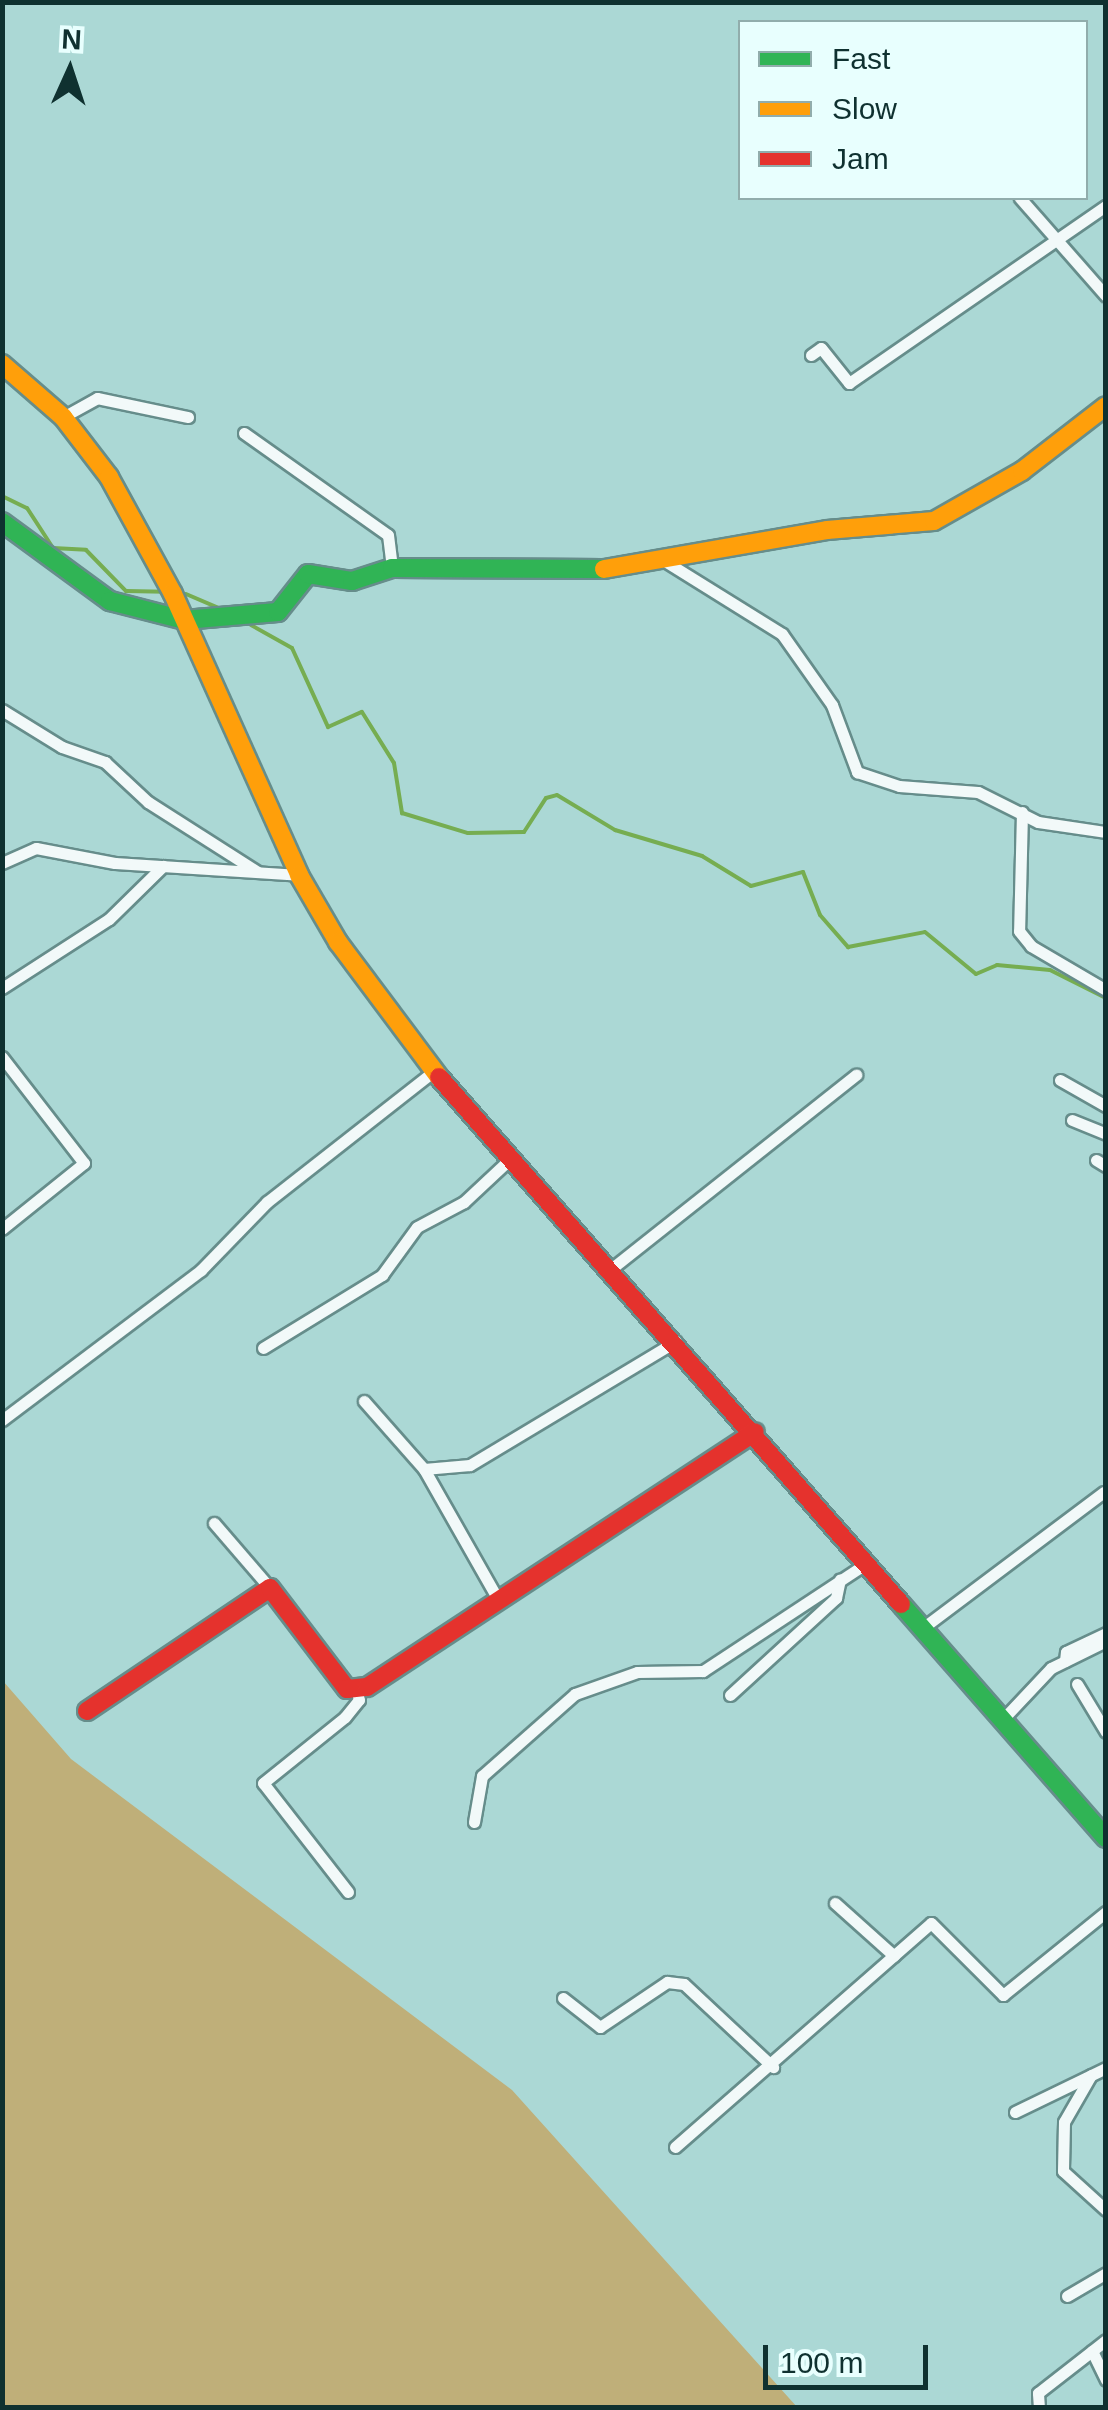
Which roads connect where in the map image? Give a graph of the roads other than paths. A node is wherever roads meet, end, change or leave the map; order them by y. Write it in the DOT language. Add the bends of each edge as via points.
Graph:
graph roads {
  1 [pos="1022,200"];
  2 [pos="1106,206"];
  3 [pos="1054,239"];
  4 [pos="1106,296"];
  5 [pos="811,355"];
  6 [pos="2,364"];
  7 [pos="1106,406"];
  8 [pos="63,417"];
  9 [pos="188,418"];
  10 [pos="244,434"];
  11 [pos="2,522"];
  12 [pos="668,564"];
  13 [pos="392,568"];
  14 [pos="184,620"];
  15 [pos="2,710"];
  16 [pos="1022,812"];
  17 [pos="1106,832"];
  18 [pos="2,863"];
  19 [pos="163,866"];
  20 [pos="258,872"];
  21 [pos="299,874"];
  22 [pos="2,988"];
  23 [pos="1106,990"];
  24 [pos="2,1057"];
  25 [pos="434,1071"];
  26 [pos="856,1075"];
  27 [pos="1060,1080"];
  28 [pos="1106,1106"];
  29 [pos="1072,1120"];
  30 [pos="1106,1134"];
  31 [pos="512,1158"];
  32 [pos="2,1228"];
  33 [pos="611,1269"];
  34 [pos="676,1341"];
  35 [pos="263,1348"];
  36 [pos="364,1401"];
  37 [pos="2,1420"];
  38 [pos="755,1432"];
  39 [pos="424,1469"];
  40 [pos="1104,1492"];
  41 [pos="214,1523"];
  42 [pos="868,1562"];
  43 [pos="840,1579"];
  44 [pos="270,1588"];
  45 [pos="499,1601"];
  46 [pos="924,1627"];
  47 [pos="1106,1633"];
  48 [pos="1106,1641"];
  49 [pos="1065,1661"];
  50 [pos="1076,1684"];
  51 [pos="356,1688"];
  52 [pos="730,1695"];
  53 [pos="87,1711"];
  54 [pos="1002,1718"];
  55 [pos="1106,1732"];
  56 [pos="474,1822"];
  57 [pos="1106,1838"];
  58 [pos="348,1892"];
  59 [pos="835,1903"];
  60 [pos="1106,1912"];
  61 [pos="894,1956"];
  62 [pos="563,1998"];
  63 [pos="773,2067"];
  64 [pos="1106,2068"];
  65 [pos="1091,2075"];
  66 [pos="1015,2112"];
  67 [pos="675,2147"];
  68 [pos="1106,2210"];
  69 [pos="1106,2272"];
  70 [pos="1066,2296"];
  71 [pos="1106,2340"];
  72 [pos="1092,2351"];
  73 [pos="1106,2380"];
  74 [pos="1040,2408"];
  1 -- 3 [label="street"];
  2 -- 3 [label="street"];
  3 -- 4 [label="street"];
  3 -- 5 [label="street" via="952,318 849,383 821,348"];
  6 -- 8 [label="street"];
  7 -- 12 [label="street" via="1022,470 934,522 827,530"];
  8 -- 9 [label="street" via="97,398"];
  8 -- 14 [label="street" via="109,477"];
  10 -- 13 [label="street" via="388,534"];
  11 -- 14 [label="street" via="110,602"];
  12 -- 13 [label="street" via="594,571"];
  12 -- 16 [label="street" via="782,634 832,705 856,772 899,786 978,792"];
  13 -- 14 [label="street" via="352,581 302,576 278,612"];
  14 -- 21 [label="street"];
  15 -- 20 [label="street" via="62,747 105,762 148,802"];
  16 -- 17 [label="street" via="1068,831"];
  16 -- 23 [label="street" via="1020,931 1031,946"];
  18 -- 19 [label="street" via="36,848"];
  19 -- 20 [label="street"];
  19 -- 22 [label="street" via="109,919"];
  20 -- 21 [label="street"];
  21 -- 25 [label="street"];
  24 -- 32 [label="street" via="84,1163"];
  25 -- 31 [label="street"];
  25 -- 37 [label="street" via="267,1202 201,1270"];
  26 -- 33 [label="street"];
  27 -- 28 [label="street"];
  29 -- 30 [label="street"];
  31 -- 33 [label="street"];
  31 -- 35 [label="street" via="464,1202 418,1227 382,1275"];
  33 -- 34 [label="street"];
  34 -- 38 [label="street"];
  34 -- 39 [label="street" via="470,1465"];
  36 -- 39 [label="street"];
  38 -- 42 [label="street"];
  38 -- 45 [label="street"];
  39 -- 45 [label="street"];
  40 -- 46 [label="street"];
  41 -- 44 [label="street"];
  42 -- 43 [label="street"];
  42 -- 46 [label="street"];
  43 -- 52 [label="street" via="836,1598"];
  43 -- 56 [label="street" via="703,1671 637,1672 575,1694 482,1776"];
  44 -- 51 [label="street" via="347,1689"];
  44 -- 53 [label="street"];
  45 -- 51 [label="street"];
  46 -- 54 [label="street"];
  47 -- 49 [label="street" via="1066,1652"];
  48 -- 49 [label="street"];
  49 -- 54 [label="street"];
  50 -- 55 [label="street"];
  51 -- 58 [label="street" via="359,1700 346,1717 262,1783"];
  54 -- 57 [label="street"];
  59 -- 61 [label="street"];
  60 -- 61 [label="street" via="1003,1995 932,1923"];
  61 -- 63 [label="street"];
  62 -- 63 [label="street" via="600,2027 667,1982 684,1984"];
  63 -- 67 [label="street"];
  64 -- 65 [label="street"];
  65 -- 66 [label="street"];
  65 -- 68 [label="street" via="1064,2122 1062,2171"];
  69 -- 70 [label="street"];
  71 -- 72 [label="street"];
  72 -- 73 [label="street"];
  72 -- 74 [label="street" via="1038,2393"];
}
